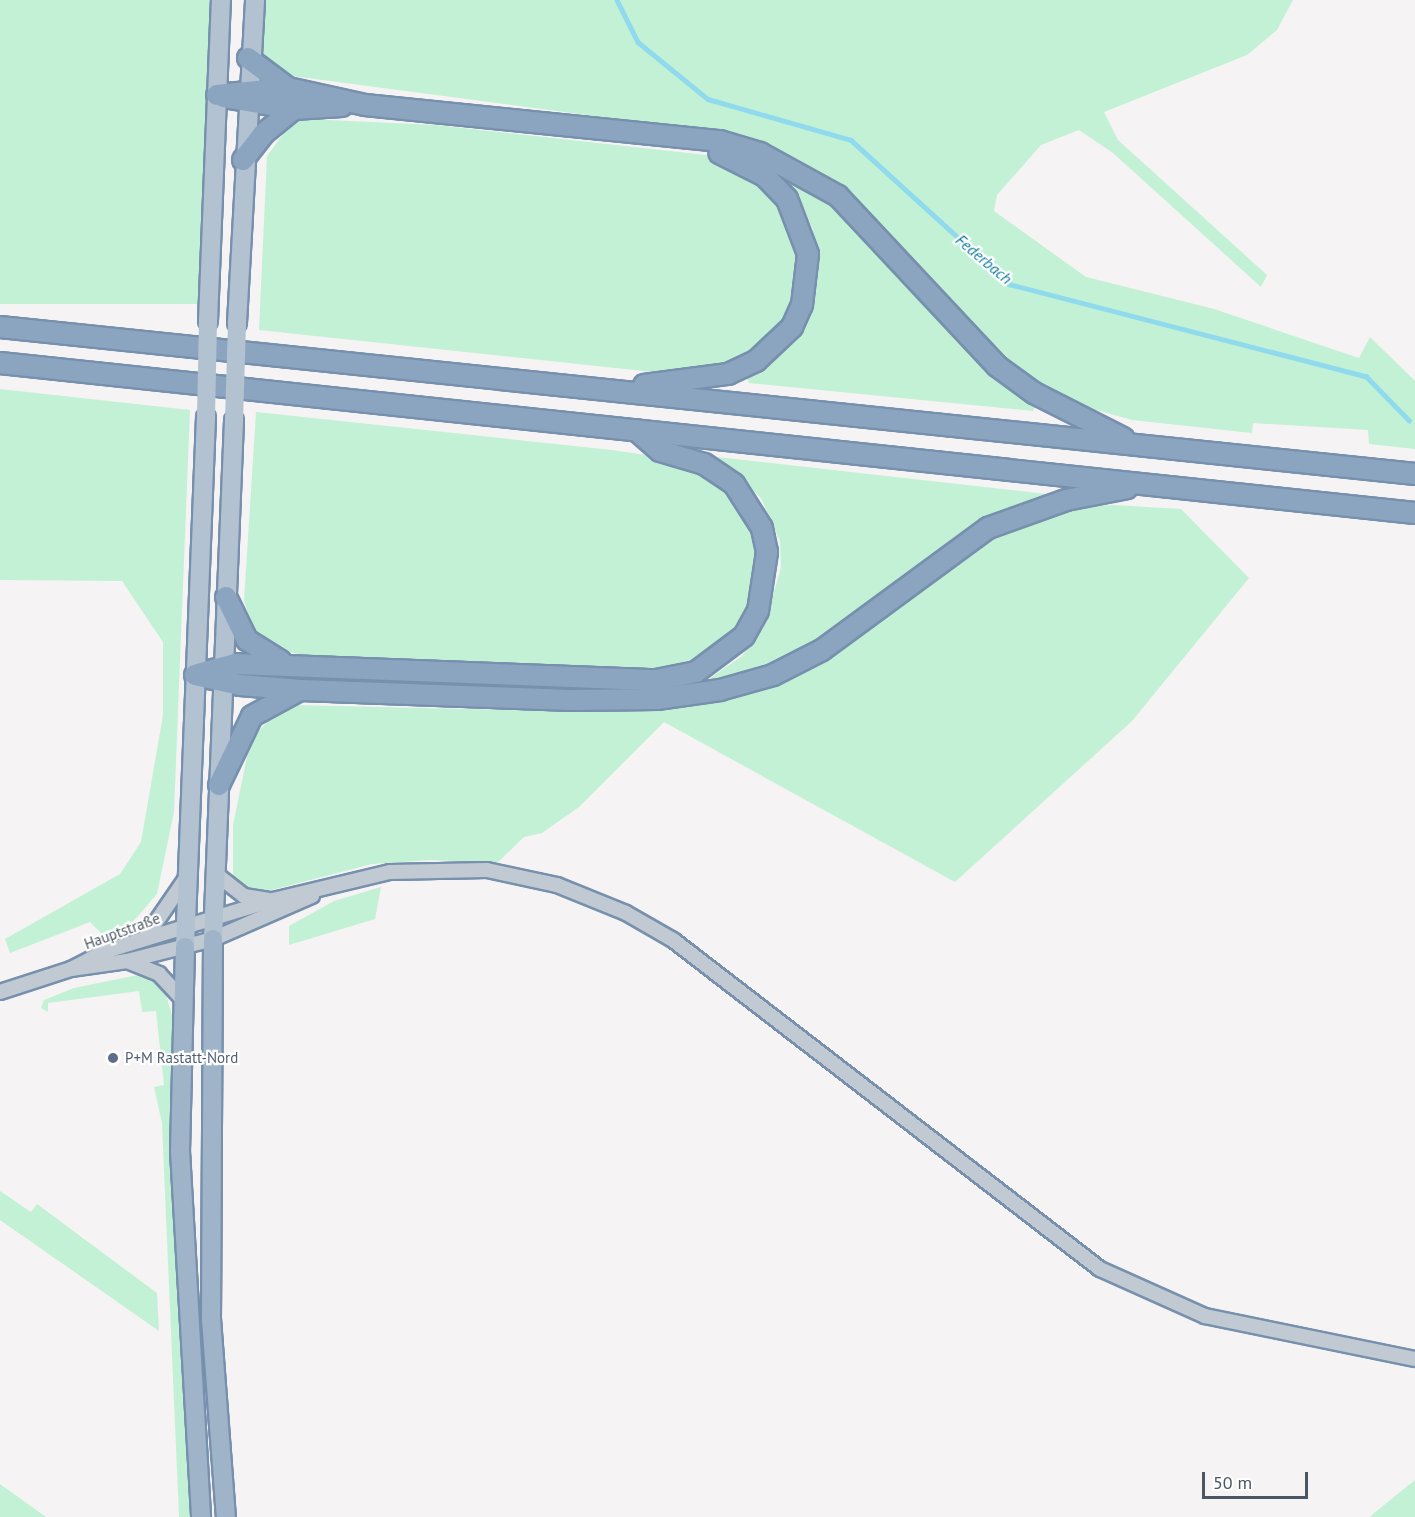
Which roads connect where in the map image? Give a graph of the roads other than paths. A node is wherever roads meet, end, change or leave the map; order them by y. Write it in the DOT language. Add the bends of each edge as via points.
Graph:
graph roads {
  1 [pos="221,0"];
  2 [pos="255,0"];
  3 [pos="249,58"];
  4 [pos="288,88"];
  5 [pos="217,95"];
  6 [pos="246,97"];
  7 [pos="365,105"];
  8 [pos="294,109"];
  9 [pos="658,136"];
  10 [pos="243,160"];
  11 [pos="0,327"];
  12 [pos="0,363"];
  13 [pos="604,390"];
  14 [pos="636,430"];
  15 [pos="1136,445"];
  16 [pos="1415,474"];
  17 [pos="1147,484"];
  18 [pos="1415,513"];
  19 [pos="226,597"];
  20 [pos="301,668"];
  21 [pos="223,674"];
  22 [pos="195,675"];
  23 [pos="301,690"];
  24 [pos="219,785"];
  25 [pos="216,874"];
  26 [pos="188,875"];
  27 [pos="327,888"];
  28 [pos="273,900"];
  29 [pos="214,920"];
  30 [pos="186,926"];
  31 [pos="145,939"];
  32 [pos="213,939"];
  33 [pos="185,947"];
  34 [pos="127,961"];
  35 [pos="71,969"];
  36 [pos="0,992"];
  37 [pos="184,1000"];
  38 [pos="1415,1359"];
  39 [pos="201,1517"];
  40 [pos="226,1517"];
  1 -- 5 [label="main road"];
  2 -- 3 [label="main road"];
  3 -- 4 [label="highway"];
  3 -- 6 [label="main road"];
  4 -- 6 [label="highway"];
  4 -- 7 [label="highway"];
  5 -- 6 [label="highway"];
  5 -- 22 [label="main road, bridge"];
  6 -- 8 [label="highway"];
  6 -- 10 [label="main road"];
  7 -- 8 [label="highway"];
  7 -- 9 [label="highway"];
  8 -- 10 [label="highway" via="263,134"];
  9 -- 13 [label="highway" via="712,151 765,176 787,200 802,227 808,278 792,327 756,360 728,374"];
  9 -- 15 [label="highway" via="720,141 804,173 860,217 997,366 1034,393"];
  10 -- 19 [label="main road, bridge"];
  11 -- 13 [label="highway"];
  12 -- 14 [label="highway"];
  13 -- 15 [label="highway"];
  14 -- 17 [label="highway"];
  14 -- 20 [label="highway" via="660,451 704,464 734,484 762,528 766,573 758,611 744,636 719,659 696,672 656,680"];
  15 -- 16 [label="highway"];
  17 -- 18 [label="highway"];
  17 -- 23 [label="highway" via="1066,500 988,528 822,650 773,675 720,690 657,699 571,699"];
  19 -- 20 [label="highway" via="257,651"];
  19 -- 21 [label="main road"];
  20 -- 21 [label="highway"];
  21 -- 22 [label="highway"];
  21 -- 23 [label="highway"];
  21 -- 24 [label="main road"];
  22 -- 26 [label="main road"];
  23 -- 24 [label="highway" via="252,716"];
  24 -- 25 [label="main road"];
  25 -- 28 [label="street" via="244,896"];
  25 -- 29 [label="main road"];
  26 -- 30 [label="main road"];
  26 -- 31 [label="street"];
  27 -- 28 [label="street"];
  27 -- 32 [label="street, Hauptstraße"];
  27 -- 38 [label="street" via="390,872 488,870 557,885 626,913 716,971 1100,1269 1205,1316"];
  28 -- 29 [label="street, Hauptstraße"];
  29 -- 30 [label="street, Hauptstraße"];
  29 -- 32 [label="main road"];
  30 -- 31 [label="street, Hauptstraße"];
  30 -- 33 [label="main road"];
  31 -- 35 [label="street, Hauptstraße"];
  32 -- 33 [label="street, Hauptstraße"];
  32 -- 40 [label="highway" via="211,1319"];
  33 -- 34 [label="street, Hauptstraße"];
  33 -- 37 [label="highway"];
  34 -- 35 [label="street, Hauptstraße"];
  34 -- 37 [label="street" via="159,974"];
  35 -- 36 [label="street, Hauptstraße"];
  37 -- 39 [label="highway" via="180,1151"];
}
